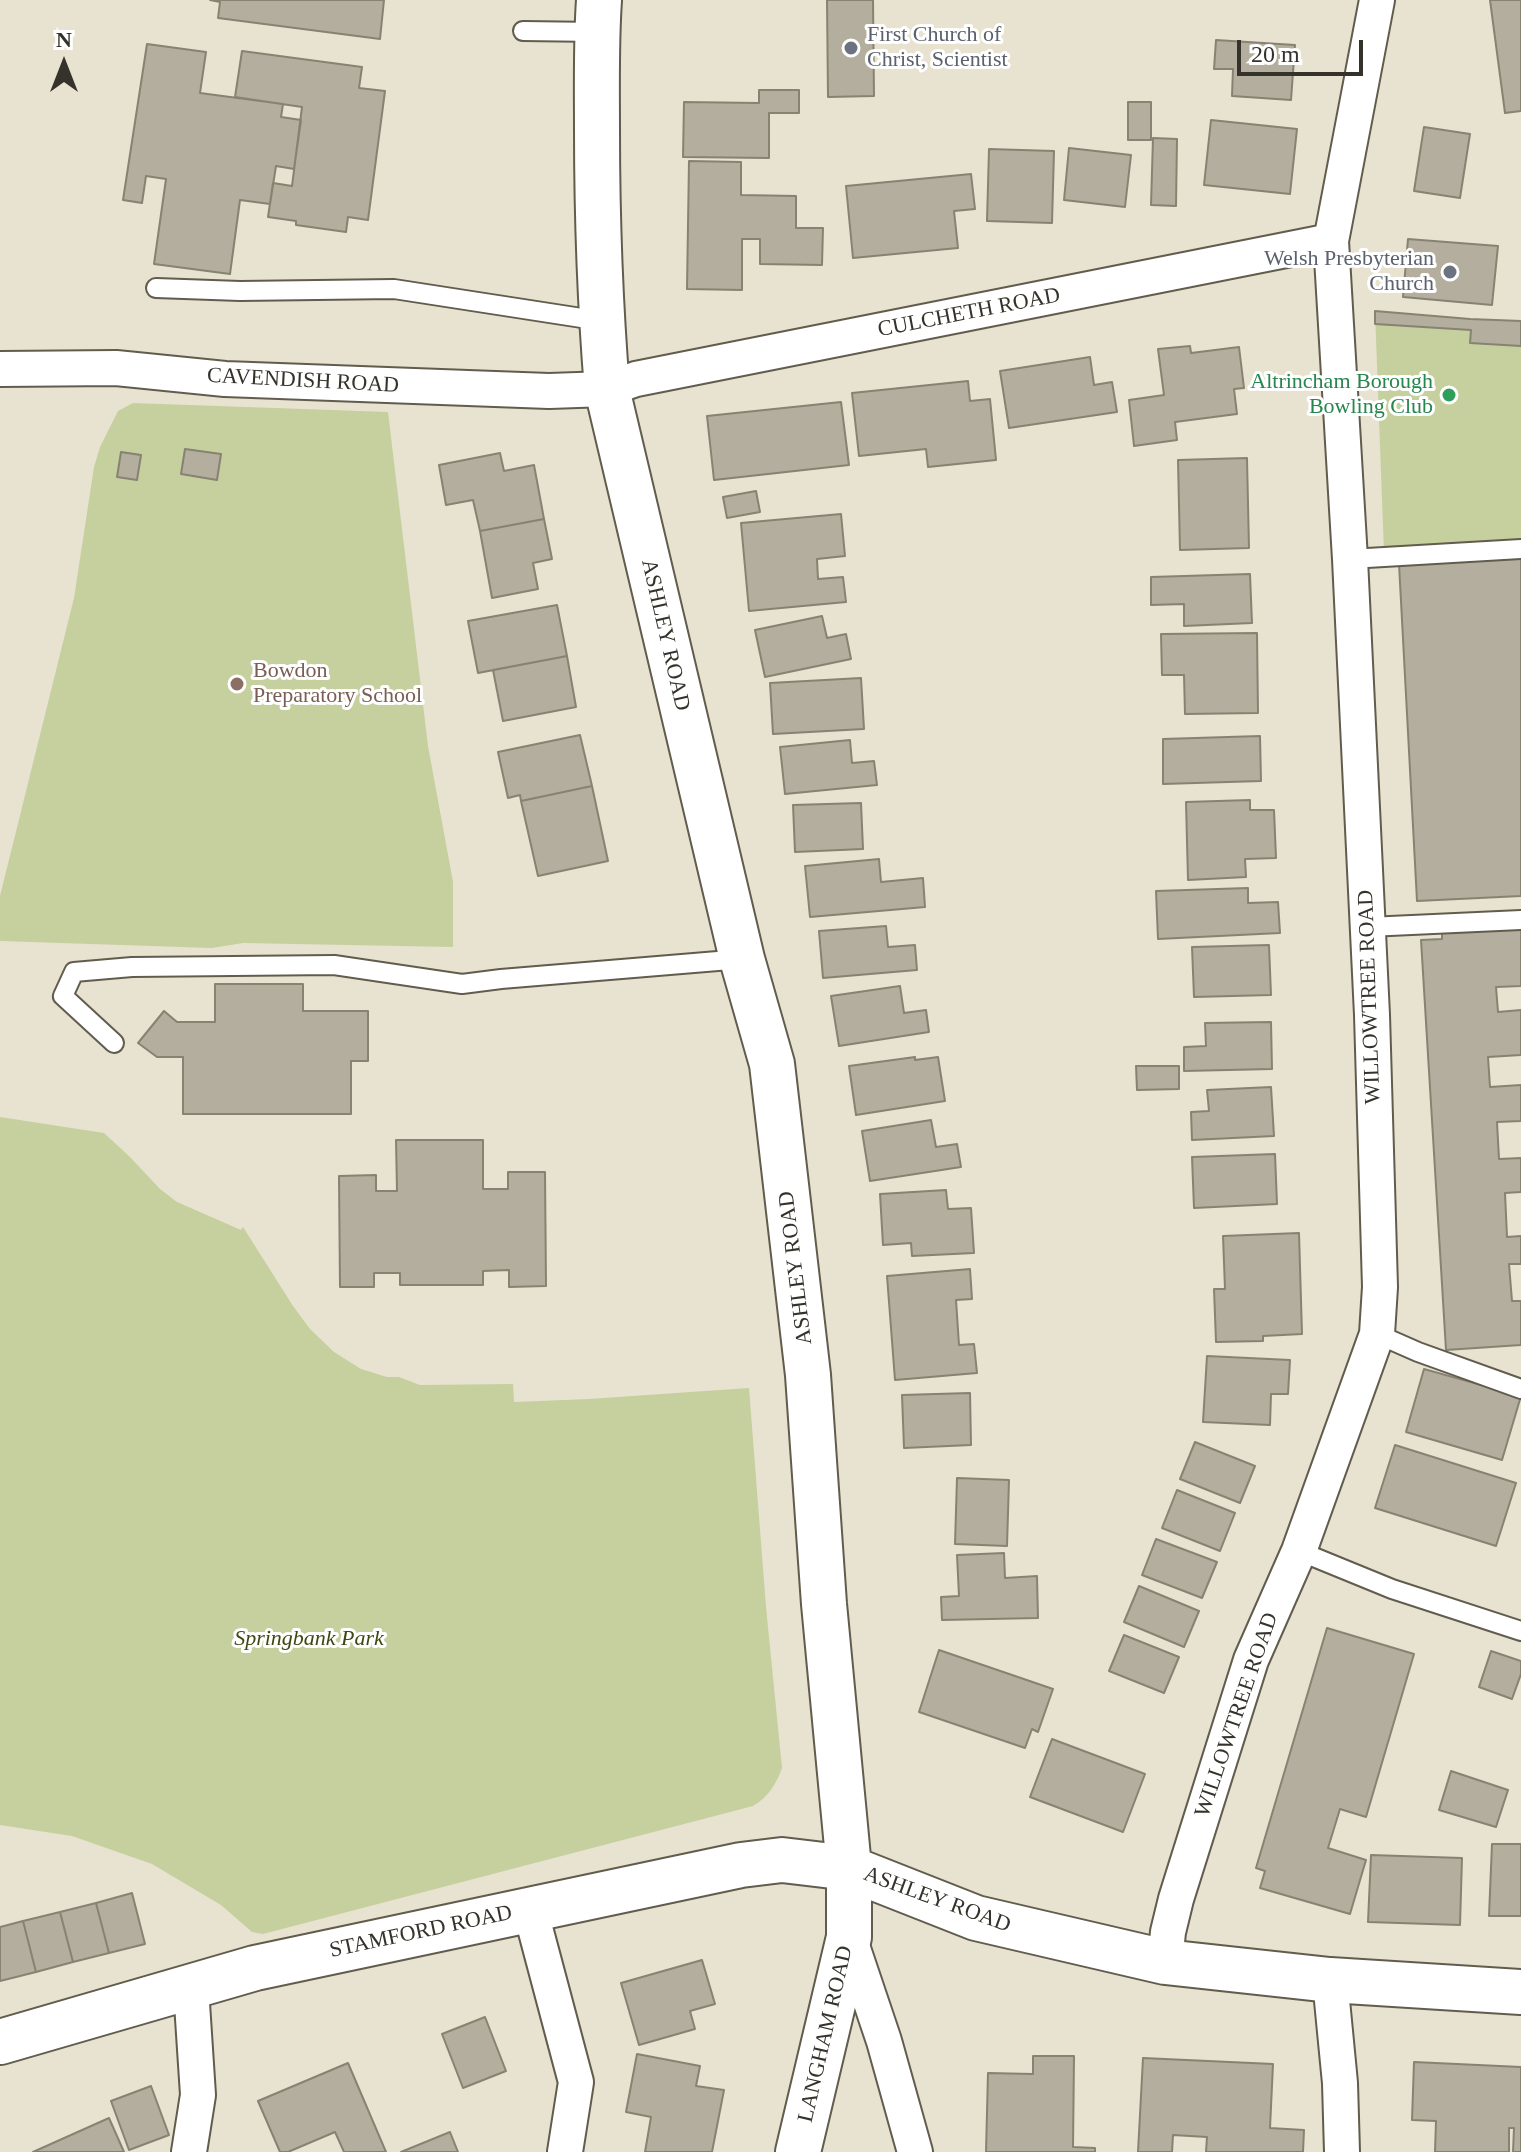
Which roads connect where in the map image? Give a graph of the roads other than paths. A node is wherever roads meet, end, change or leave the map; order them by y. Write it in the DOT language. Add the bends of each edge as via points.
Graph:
graph roads {
  1 [pos="1377,0"];
  2 [pos="598,16"];
  3 [pos="523,31"];
  4 [pos="1331,241"];
  5 [pos="156,288"];
  6 [pos="601,321"];
  7 [pos="0,369"];
  8 [pos="607,389"];
  9 [pos="1521,549"];
  10 [pos="1350,559"];
  11 [pos="1521,920"];
  12 [pos="1368,927"];
  13 [pos="742,959"];
  14 [pos="114,1043"];
  15 [pos="1377,1334"];
  16 [pos="1521,1389"];
  17 [pos="1299,1551"];
  18 [pos="1521,1631"];
  19 [pos="849,1868"];
  20 [pos="530,1909"];
  21 [pos="849,1937"];
  22 [pos="1165,1962"];
  23 [pos="1330,1980"];
  24 [pos="191,1988"];
  25 [pos="1521,1992"];
  26 [pos="0,2042"];
  27 [pos="189,2152"];
  28 [pos="565,2152"];
  29 [pos="798,2152"];
  30 [pos="915,2152"];
  31 [pos="1342,2152"];
  1 -- 4 [label="street, WILLOWTREE ROAD"];
  2 -- 3 [label="lane"];
  2 -- 6 [label="main road, ASHLEY ROAD"];
  4 -- 8 [label="street, CULCHETH ROAD"];
  4 -- 10 [label="street, WILLOWTREE ROAD"];
  5 -- 6 [label="lane" via="394,289"];
  6 -- 8 [label="main road, ASHLEY ROAD"];
  7 -- 8 [label="street, CAVENDISH ROAD" via="116,368 225,379"];
  8 -- 13 [label="main road, ASHLEY ROAD"];
  9 -- 10 [label="lane"];
  10 -- 12 [label="street, WILLOWTREE ROAD"];
  11 -- 12 [label="lane"];
  12 -- 15 [label="street, WILLOWTREE ROAD" via="1380,1287"];
  13 -- 14 [label="lane" via="462,984 334,965 74,972 63,996"];
  13 -- 19 [label="main road, ASHLEY ROAD" via="772,1064 808,1375"];
  15 -- 16 [label="lane"];
  15 -- 17 [label="street, WILLOWTREE ROAD"];
  17 -- 18 [label="lane" via="1392,1589"];
  17 -- 22 [label="street, WILLOWTREE ROAD" via="1251,1660 1176,1899"];
  19 -- 20 [label="main road, STAMFORD ROAD" via="782,1860 741,1865"];
  19 -- 21 [label="main road, LANGHAM ROAD"];
  19 -- 22 [label="main road, ASHLEY ROAD" via="976,1918"];
  20 -- 24 [label="main road, STAMFORD ROAD" via="255,1968"];
  20 -- 28 [label="street" via="576,2082"];
  21 -- 29 [label="main road, LANGHAM ROAD"];
  21 -- 30 [label="street"];
  22 -- 23 [label="main road, ASHLEY ROAD"];
  23 -- 25 [label="main road, ASHLEY ROAD"];
  23 -- 31 [label="street"];
  24 -- 26 [label="main road, STAMFORD ROAD"];
  24 -- 27 [label="street" via="198,2095"];
}
